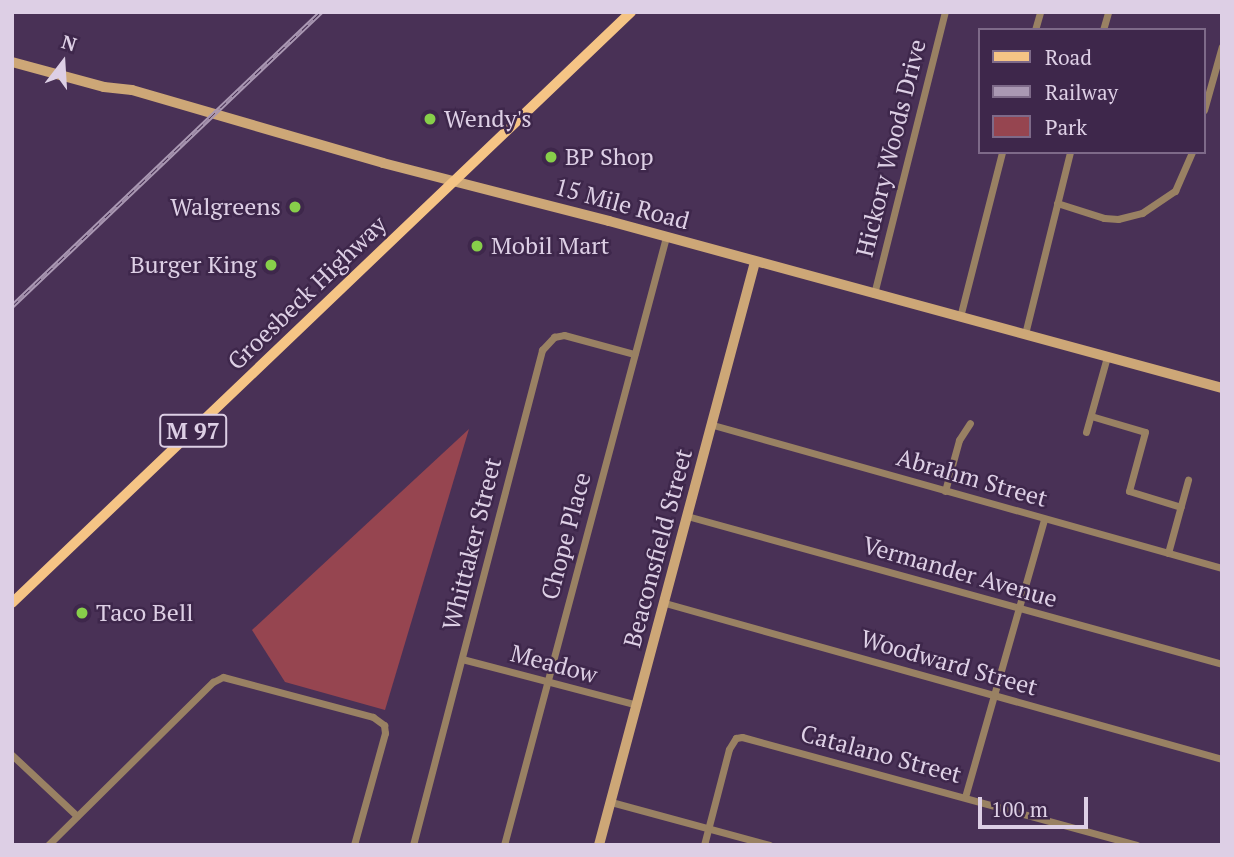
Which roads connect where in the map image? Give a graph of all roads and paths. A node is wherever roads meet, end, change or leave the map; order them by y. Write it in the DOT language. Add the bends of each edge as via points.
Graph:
graph roads {
  1 [pos="631,12"];
  2 [pos="945,12"];
  3 [pos="1222,46"];
  4 [pos="12,62"];
  5 [pos="1206,103"];
  6 [pos="1001,154"];
  7 [pos="1069,154"];
  8 [pos="1191,154"];
  9 [pos="453,182"];
  10 [pos="1056,203"];
  11 [pos="666,237"];
  12 [pos="755,262"];
  13 [pos="874,294"];
  14 [pos="960,317"];
  15 [pos="1025,334"];
  16 [pos="634,354"];
  17 [pos="1107,357"];
  18 [pos="1222,388"];
  19 [pos="1091,416"];
  20 [pos="970,423"];
  21 [pos="713,425"];
  22 [pos="1086,432"];
  23 [pos="1188,480"];
  24 [pos="945,491"];
  25 [pos="1181,507"];
  26 [pos="687,516"];
  27 [pos="1044,519"];
  28 [pos="1168,553"];
  29 [pos="1222,568"];
  30 [pos="12,603"];
  31 [pos="665,603"];
  32 [pos="1020,609"];
  33 [pos="462,659"];
  34 [pos="1222,664"];
  35 [pos="548,682"];
  36 [pos="994,695"];
  37 [pos="637,705"];
  38 [pos="12,755"];
  39 [pos="1222,759"];
  40 [pos="965,797"];
  41 [pos="611,802"];
  42 [pos="77,816"];
  43 [pos="708,828"];
  44 [pos="1103,835"];
  45 [pos="47,845"];
  46 [pos="354,845"];
  47 [pos="413,845"];
  48 [pos="504,845"];
  49 [pos="599,845"];
  50 [pos="704,845"];
  51 [pos="769,845"];
  52 [pos="1100,845"];
  53 [pos="1138,845"];
  1 -- 9 [label="main road, Groesbeck Highway / M 97"];
  2 -- 13 [label="street, Hickory Woods Drive"];
  3 -- 5 [label="street"];
  4 -- 9 [label="main road, 15 Mile Road" via="132,90"];
  6 -- 14 [label="street"];
  7 -- 10 [label="street"];
  8 -- 10 [label="street" via="1175,191 1142,214 1104,218"];
  9 -- 11 [label="main road, 15 Mile Road"];
  9 -- 30 [label="main road, Groesbeck Highway / M 97"];
  10 -- 15 [label="street"];
  11 -- 12 [label="main road, 15 Mile Road"];
  11 -- 16 [label="street, Chope Place"];
  12 -- 13 [label="main road, 15 Mile Road"];
  12 -- 21 [label="main road, Beaconsfield Street"];
  13 -- 14 [label="main road, 15 Mile Road"];
  14 -- 15 [label="main road, 15 Mile Road"];
  15 -- 17 [label="main road, 15 Mile Road"];
  16 -- 33 [label="street, Whittaker Street" via="564,335 554,337 542,350"];
  16 -- 35 [label="street, Chope Place"];
  17 -- 18 [label="main road, 15 Mile Road"];
  17 -- 19 [label="street"];
  19 -- 22 [label="street"];
  19 -- 25 [label="street" via="1145,432 1129,491"];
  20 -- 24 [label="street" via="959,440"];
  21 -- 24 [label="street, Abrahm Street"];
  21 -- 26 [label="main road, Beaconsfield Street"];
  23 -- 25 [label="street"];
  24 -- 27 [label="street, Abrahm Street"];
  25 -- 28 [label="street"];
  26 -- 31 [label="main road, Beaconsfield Street"];
  26 -- 32 [label="street, Vermander Avenue"];
  27 -- 28 [label="street, Abrahm Street"];
  27 -- 32 [label="street"];
  28 -- 29 [label="street, Abrahm Street"];
  31 -- 36 [label="street, Woodward Street"];
  31 -- 37 [label="main road, Beaconsfield Street"];
  32 -- 34 [label="street, Vermander Avenue"];
  32 -- 36 [label="street"];
  33 -- 35 [label="street, Meadow"];
  33 -- 47 [label="street, Whittaker Street"];
  35 -- 37 [label="street, Meadow"];
  35 -- 48 [label="street, Chope Place"];
  36 -- 39 [label="street, Woodward Street"];
  36 -- 40 [label="street"];
  37 -- 41 [label="main road, Beaconsfield Street"];
  38 -- 42 [label="street"];
  40 -- 43 [label="street, Catalano Street" via="736,738"];
  40 -- 44 [label="street, Catalano Street"];
  41 -- 43 [label="street"];
  41 -- 49 [label="main road, Beaconsfield Street"];
  42 -- 45 [label="street"];
  42 -- 46 [label="street" via="213,682 228,677 373,717 384,725"];
  43 -- 50 [label="street"];
  43 -- 51 [label="street"];
  44 -- 52 [label="street"];
  44 -- 53 [label="street, Catalano Street"];
}
